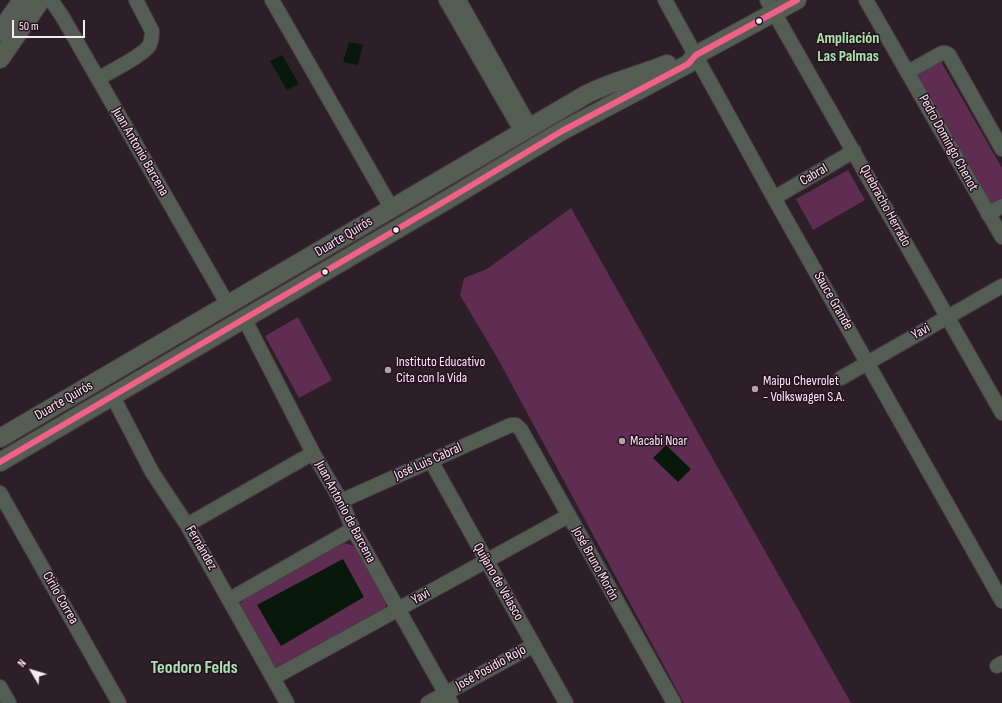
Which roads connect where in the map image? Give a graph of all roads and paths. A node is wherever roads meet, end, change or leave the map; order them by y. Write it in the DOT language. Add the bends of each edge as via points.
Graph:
graph roads {
  1 [pos="22,0"];
  2 [pos="41,0"];
  3 [pos="51,0"];
  4 [pos="136,0"];
  5 [pos="272,0"];
  6 [pos="446,0"];
  7 [pos="459,0"];
  8 [pos="665,0"];
  9 [pos="797,0"];
  10 [pos="866,0"];
  11 [pos="771,6"];
  12 [pos="0,32"];
  13 [pos="696,55"];
  14 [pos="0,59"];
  15 [pos="908,72"];
  16 [pos="98,79"];
  17 [pos="526,130"];
  18 [pos="1002,149"];
  19 [pos="854,151"];
  20 [pos="774,198"];
  21 [pos="1002,206"];
  22 [pos="392,209"];
  23 [pos="988,214"];
  24 [pos="1002,237"];
  25 [pos="1002,286"];
  26 [pos="228,306"];
  27 [pos="948,317"];
  28 [pos="244,318"];
  29 [pos="868,362"];
  30 [pos="841,378"];
  31 [pos="112,395"];
  32 [pos="1002,413"];
  33 [pos="516,425"];
  34 [pos="0,438"];
  35 [pos="314,453"];
  36 [pos="430,461"];
  37 [pos="0,462"];
  38 [pos="0,493"];
  39 [pos="341,501"];
  40 [pos="568,516"];
  41 [pos="188,525"];
  42 [pos="353,529"];
  43 [pos="486,561"];
  44 [pos="230,599"];
  45 [pos="1002,601"];
  46 [pos="398,609"];
  47 [pos="534,645"];
  48 [pos="273,678"];
  49 [pos="0,687"];
  50 [pos="449,698"];
  51 [pos="9,703"];
  52 [pos="119,703"];
  53 [pos="287,703"];
  54 [pos="428,703"];
  55 [pos="566,703"];
  56 [pos="674,703"];
  1 -- 12 [label="main road"];
  2 -- 14 [label="main road"];
  3 -- 16 [label="street, Juan Antonio Barcena"];
  4 -- 16 [label="street" via="152,31 148,47"];
  5 -- 22 [label="street"];
  6 -- 17 [label="street"];
  7 -- 17 [label="street"];
  8 -- 13 [label="street, Sauce Grande"];
  9 -- 11 [label="main road, Duarte Quirós"];
  10 -- 15 [label="street, Pedro Domingo Chenot"];
  11 -- 13 [label="main road, Duarte Quirós"];
  11 -- 19 [label="street, Quebracho Herrado"];
  13 -- 17 [label="main road, Duarte Quirós" via="610,83"];
  13 -- 20 [label="street, Sauce Grande"];
  13 -- 28 [label="main road, Duarte Quirós" via="688,64 562,131"];
  15 -- 18 [label="street" via="942,53 949,55"];
  15 -- 23 [label="street, Pedro Domingo Chenot"];
  16 -- 26 [label="street, Juan Antonio Barcena"];
  17 -- 22 [label="main road, Duarte Quirós"];
  19 -- 20 [label="street, Cabral"];
  19 -- 27 [label="street, Quebracho Herrado"];
  20 -- 29 [label="street, Sauce Grande"];
  21 -- 23 [label="street"];
  22 -- 26 [label="main road, Duarte Quirós"];
  23 -- 24 [label="street, Pedro Domingo Chenot"];
  25 -- 27 [label="street, Yavi"];
  26 -- 34 [label="main road, Duarte Quirós"];
  27 -- 29 [label="street, Yavi"];
  27 -- 32 [label="street, Quebracho Herrado"];
  28 -- 31 [label="main road, Duarte Quirós"];
  28 -- 35 [label="street, Juan Antonio de Barcena"];
  29 -- 30 [label="street, Yavi"];
  29 -- 45 [label="street, Sauce Grande"];
  31 -- 37 [label="main road, Duarte Quirós"];
  31 -- 41 [label="street, Fernández" via="152,472"];
  33 -- 36 [label="street, José Luis Cabral"];
  33 -- 40 [label="street, José Bruno Morón"];
  35 -- 39 [label="street, Juan Antonio de Barcena"];
  35 -- 41 [label="street"];
  36 -- 39 [label="street, José Luis Cabral"];
  36 -- 43 [label="street, Quijano de Velasco"];
  38 -- 52 [label="street, Cirilo Correa"];
  39 -- 42 [label="street, Juan Antonio de Barcena"];
  40 -- 43 [label="street, Yavi"];
  40 -- 56 [label="street, José Bruno Morón"];
  41 -- 44 [label="street, Fernández"];
  42 -- 44 [label="street"];
  42 -- 46 [label="street, Juan Antonio de Barcena"];
  43 -- 46 [label="street, Yavi"];
  43 -- 47 [label="street, Quijano de Velasco"];
  44 -- 48 [label="street, Fernández"];
  46 -- 48 [label="street, Yavi"];
  46 -- 50 [label="street, Juan Antonio de Barcena"];
  47 -- 50 [label="street, José Posidio Rojo"];
  47 -- 55 [label="street, Quijano de Velasco"];
  48 -- 53 [label="street, Fernández"];
  49 -- 51 [label="street"];
  50 -- 54 [label="street, José Posidio Rojo"];
}
